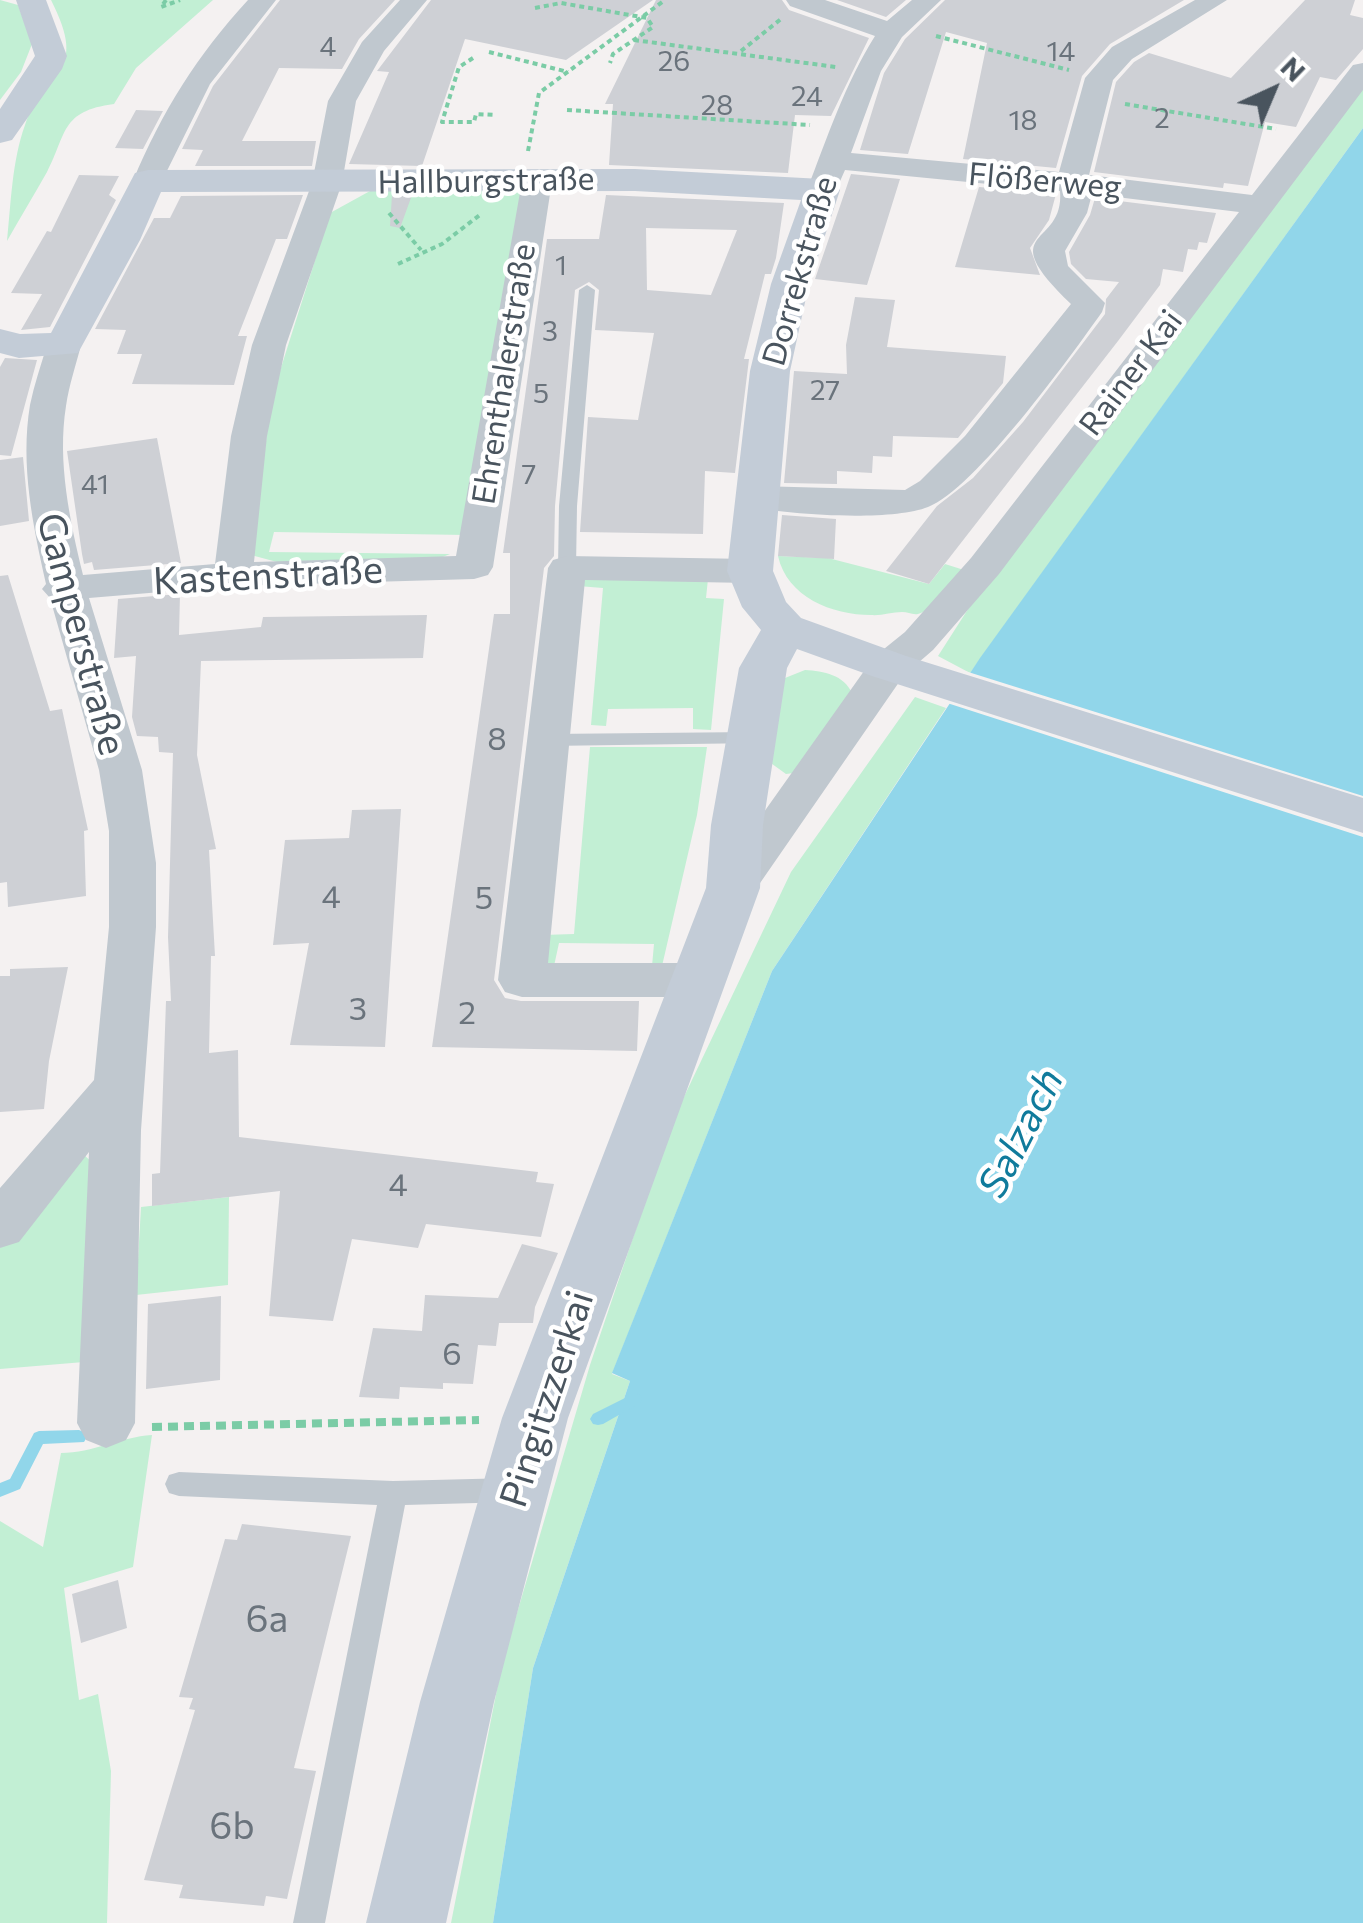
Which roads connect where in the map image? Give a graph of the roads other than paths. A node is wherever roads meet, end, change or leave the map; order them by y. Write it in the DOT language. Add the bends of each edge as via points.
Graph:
graph roads {
  1 [pos="30,0"];
  2 [pos="263,0"];
  3 [pos="414,0"];
  4 [pos="928,0"];
  5 [pos="1214,0"];
  6 [pos="803,2"];
  7 [pos="894,29"];
  8 [pos="1363,71"];
  9 [pos="0,133"];
  10 [pos="532,170"];
  11 [pos="827,175"];
  12 [pos="148,181"];
  13 [pos="1072,182"];
  14 [pos="327,183"];
  15 [pos="1258,205"];
  16 [pos="588,290"];
  17 [pos="0,341"];
  18 [pos="64,345"];
  19 [pos="756,498"];
  20 [pos="474,567"];
  21 [pos="568,568"];
  22 [pos="750,571"];
  23 [pos="232,574"];
  24 [pos="62,589"];
  25 [pos="785,628"];
  26 [pos="889,666"];
  27 [pos="753,738"];
  28 [pos="548,740"];
  29 [pos="1363,816"];
  30 [pos="733,888"];
  31 [pos="696,980"];
  32 [pos="118,1086"];
  33 [pos="0,1227"];
  34 [pos="106,1423"];
  35 [pos="179,1484"];
  36 [pos="515,1490"];
  37 [pos="393,1493"];
  38 [pos="308,1923"];
  39 [pos="406,1923"];
  1 -- 9 [label="street" via="51,56"];
  2 -- 12 [label="street, Gamperstraße" via="194,85"];
  3 -- 14 [label="street" via="379,38 342,101"];
  4 -- 7 [label="street, Dorrekstraße"];
  5 -- 13 [label="street" via="1122,52 1097,88"];
  6 -- 7 [label="street"];
  7 -- 11 [label="street, Dorrekstraße" via="867,71"];
  8 -- 15 [label="street, Rainer Kai"];
  10 -- 11 [label="street, Hallburgstraße" via="700,182"];
  10 -- 14 [label="street, Hallburgstraße"];
  10 -- 20 [label="street, Ehrenthalerstraße"];
  11 -- 13 [label="street, Flößerweg"];
  11 -- 19 [label="street, Dorrekstraße" via="778,325"];
  12 -- 14 [label="street, Hallburgstraße"];
  12 -- 18 [label="street, Gamperstraße"];
  13 -- 15 [label="street, Flößerweg"];
  13 -- 19 [label="street" via="1076,206 1053,238 1049,256 1088,303 1084,312 932,492 902,503"];
  14 -- 23 [label="street" via="269,345 249,436"];
  15 -- 26 [label="street, Rainer Kai" via="985,566"];
  16 -- 21 [label="lane"];
  17 -- 18 [label="street"];
  18 -- 24 [label="street, Gamperstraße" via="40,425 48,536"];
  19 -- 22 [label="street, Dorrekstraße"];
  20 -- 23 [label="street, Kastenstraße"];
  21 -- 22 [label="street"];
  21 -- 28 [label="street"];
  22 -- 25 [label="street" via="764,607"];
  23 -- 24 [label="street, Kastenstraße"];
  24 -- 32 [label="street, Gamperstraße" via="101,706 131,828 135,912"];
  25 -- 26 [label="street"];
  25 -- 27 [label="street, Pingitzzerkai" via="763,668"];
  26 -- 29 [label="street"];
  26 -- 30 [label="street, Rainer Kai"];
  27 -- 28 [label="lane"];
  27 -- 30 [label="street, Pingitzzerkai"];
  28 -- 31 [label="street" via="522,980"];
  30 -- 31 [label="street, Pingitzzerkai"];
  31 -- 36 [label="street, Pingitzzerkai"];
  32 -- 33 [label="street"];
  32 -- 34 [label="street, Gamperstraße"];
  35 -- 37 [label="lane"];
  36 -- 37 [label="lane"];
  36 -- 39 [label="street, Pingitzzerkai" via="456,1702"];
  37 -- 38 [label="lane"];
}
